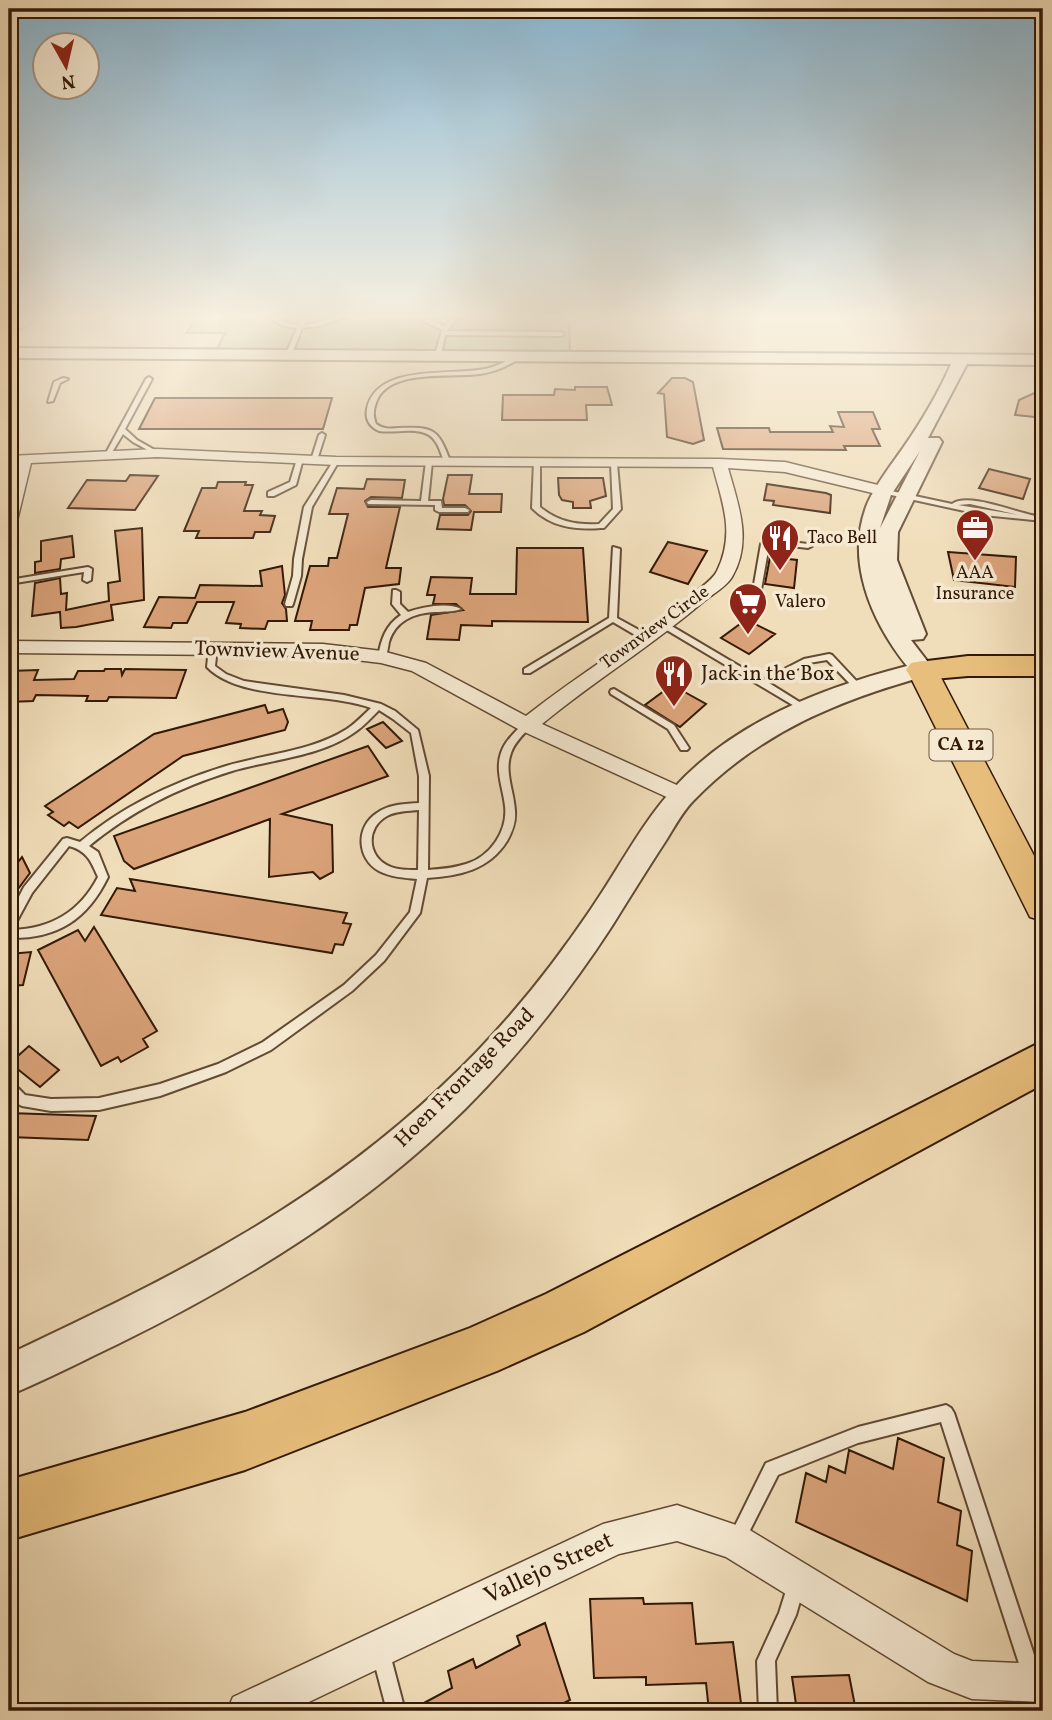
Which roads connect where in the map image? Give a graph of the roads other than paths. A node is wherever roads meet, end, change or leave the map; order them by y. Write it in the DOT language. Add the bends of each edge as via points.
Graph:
graph roads {
  1 [pos="52,395"];
  2 [pos="140,395"];
  3 [pos="376,395"];
  4 [pos="936,395"];
  5 [pos="943,395"];
  6 [pos="960,395"];
  7 [pos="50,401"];
  8 [pos="939,402"];
  9 [pos="121,429"];
  10 [pos="322,435"];
  11 [pos="110,453"];
  12 [pos="157,453"];
  13 [pos="17,459"];
  14 [pos="307,460"];
  15 [pos="336,461"];
  16 [pos="447,461"];
  17 [pos="429,462"];
  18 [pos="537,462"];
  19 [pos="719,463"];
  20 [pos="614,464"];
  21 [pos="895,493"];
  22 [pos="271,494"];
  23 [pos="371,502"];
  24 [pos="424,503"];
  25 [pos="465,510"];
  26 [pos="1042,519"];
  27 [pos="9,521"];
  28 [pos="808,546"];
  29 [pos="616,549"];
  30 [pos="87,580"];
  31 [pos="9,582"];
  32 [pos="757,590"];
  33 [pos="396,592"];
  34 [pos="289,604"];
  35 [pos="457,609"];
  36 [pos="406,615"];
  37 [pos="613,619"];
  38 [pos="663,624"];
  39 [pos="645,637"];
  40 [pos="9,647"];
  41 [pos="213,648"];
  42 [pos="382,657"];
  43 [pos="1043,666"];
  44 [pos="922,670"];
  45 [pos="527,671"];
  46 [pos="765,682"];
  47 [pos="858,687"];
  48 [pos="614,692"];
  49 [pos="378,706"];
  50 [pos="804,708"];
  51 [pos="527,725"];
  52 [pos="684,748"];
  53 [pos="682,796"];
  54 [pos="423,806"];
  55 [pos="82,846"];
  56 [pos="424,873"];
  57 [pos="1043,907"];
  58 [pos="9,926"];
  59 [pos="9,934"];
  60 [pos="1036,1065"];
  61 [pos="9,1087"];
  62 [pos="9,1375"];
  63 [pos="9,1510"];
  64 [pos="735,1542"];
  65 [pos="796,1581"];
  66 [pos="380,1647"];
  67 [pos="1039,1683"];
  68 [pos="247,1711"];
  69 [pos="396,1711"];
  70 [pos="768,1711"];
  1 -- 7 [label="lane"];
  2 -- 9 [label="lane"];
  3 -- 16 [label="lane" via="370,419 373,425 426,431 435,436"];
  4 -- 8 [label="street"];
  5 -- 8 [label="street"];
  6 -- 21 [label="street"];
  8 -- 21 [label="street"];
  9 -- 11 [label="lane"];
  9 -- 12 [label="lane"];
  10 -- 14 [label="lane"];
  11 -- 12 [label="street"];
  11 -- 13 [label="street"];
  12 -- 14 [label="street"];
  13 -- 27 [label="street"];
  14 -- 15 [label="street"];
  14 -- 22 [label="lane" via="293,482"];
  15 -- 17 [label="street"];
  15 -- 34 [label="lane" via="308,507"];
  16 -- 17 [label="street"];
  16 -- 18 [label="street"];
  17 -- 24 [label="lane"];
  18 -- 20 [label="street"];
  18 -- 20 [label="lane" via="537,508 548,520 575,528 601,526 617,509"];
  19 -- 20 [label="street"];
  19 -- 21 [label="street" via="785,467"];
  19 -- 38 [label="street, Townview Circle" via="736,524 724,576"];
  21 -- 26 [label="lane" via="970,511"];
  21 -- 44 [label="street" via="870,527 869,559 873,580 902,646"];
  23 -- 24 [label="lane"];
  24 -- 25 [label="lane" via="438,503 439,510"];
  28 -- 32 [label="lane" via="765,544"];
  29 -- 37 [label="lane"];
  30 -- 31 [label="lane" via="88,564"];
  33 -- 36 [label="lane" via="396,604"];
  35 -- 36 [label="lane"];
  36 -- 42 [label="lane" via="386,632"];
  37 -- 39 [label="lane"];
  37 -- 45 [label="lane"];
  38 -- 39 [label="street, Townview Circle"];
  38 -- 46 [label="lane"];
  39 -- 51 [label="street, Townview Circle"];
  40 -- 41 [label="street, Townview Avenue"];
  41 -- 42 [label="street, Townview Avenue" via="323,650"];
  41 -- 49 [label="lane" via="211,667 231,681"];
  42 -- 51 [label="street, Townview Avenue" via="419,667"];
  43 -- 44 [label="highway"];
  44 -- 47 [label="street, Hoen Frontage Road"];
  44 -- 57 [label="main road, CA 12"];
  46 -- 47 [label="lane" via="807,661 829,657"];
  46 -- 50 [label="lane"];
  47 -- 50 [label="street, Hoen Frontage Road"];
  48 -- 52 [label="lane" via="671,727"];
  49 -- 54 [label="lane" via="415,732 425,776"];
  49 -- 55 [label="lane" via="346,734 301,752 196,779 111,824"];
  50 -- 53 [label="street, Hoen Frontage Road" via="732,750"];
  51 -- 53 [label="street, Townview Avenue"];
  51 -- 56 [label="lane" via="505,757 511,823 504,838 489,857 471,867"];
  53 -- 62 [label="street, Hoen Frontage Road" via="539,1005 478,1072 393,1151 301,1220 229,1266"];
  54 -- 56 [label="lane"];
  54 -- 56 [label="lane" via="384,812 365,837 369,856 385,870"];
  55 -- 58 [label="lane" via="67,842 28,890"];
  55 -- 59 [label="lane" via="94,855 103,877 88,904 57,926"];
  56 -- 61 [label="lane" via="415,913 380,958 348,988 267,1046 185,1082 99,1104 22,1100"];
  60 -- 63 [label="highway" via="565,1312 478,1352 244,1441"];
  64 -- 65 [label="street, Vallejo Street"];
  64 -- 66 [label="street, Vallejo Street" via="677,1523 616,1536"];
  64 -- 67 [label="lane" via="772,1469 858,1435 946,1413"];
  65 -- 67 [label="street, Vallejo Street" via="942,1668 972,1680"];
  65 -- 70 [label="lane" via="787,1615 766,1661"];
  66 -- 68 [label="street, Vallejo Street"];
  66 -- 69 [label="lane"];
}
